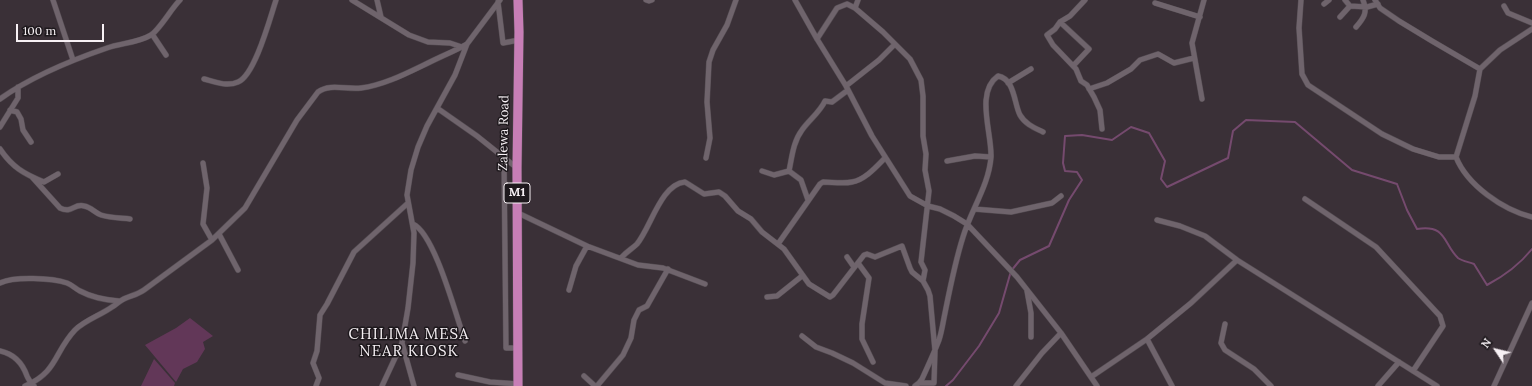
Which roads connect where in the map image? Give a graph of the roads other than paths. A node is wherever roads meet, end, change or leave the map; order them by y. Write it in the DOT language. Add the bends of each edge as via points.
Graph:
graph roads {
  1 [pos="53,0"];
  2 [pos="180,0"];
  3 [pos="276,0"];
  4 [pos="352,0"];
  5 [pos="377,0"];
  6 [pos="518,0"];
  7 [pos="646,0"];
  8 [pos="652,0"];
  9 [pos="736,0"];
  10 [pos="795,0"];
  11 [pos="858,0"];
  12 [pos="1204,0"];
  13 [pos="1301,0"];
  14 [pos="1329,0"];
  15 [pos="1345,0"];
  16 [pos="1363,0"];
  17 [pos="499,1"];
  18 [pos="1080,1"];
  19 [pos="1376,2"];
  20 [pos="1155,3"];
  21 [pos="1324,4"];
  22 [pos="1350,6"];
  23 [pos="1504,6"];
  24 [pos="1366,7"];
  25 [pos="855,8"];
  26 [pos="1200,17"];
  27 [pos="1340,17"];
  28 [pos="381,18"];
  29 [pos="1060,22"];
  30 [pos="1532,23"];
  31 [pos="1356,27"];
  32 [pos="1532,30"];
  33 [pos="152,34"];
  34 [pos="816,39"];
  35 [pos="519,40"];
  36 [pos="467,44"];
  37 [pos="895,44"];
  38 [pos="462,47"];
  39 [pos="166,55"];
  40 [pos="1194,58"];
  41 [pos="73,60"];
  42 [pos="1073,66"];
  43 [pos="1031,69"];
  44 [pos="1480,69"];
  45 [pos="204,79"];
  46 [pos="1008,83"];
  47 [pos="18,86"];
  48 [pos="847,88"];
  49 [pos="1089,89"];
  50 [pos="1202,99"];
  51 [pos="0,100"];
  52 [pos="438,108"];
  53 [pos="10,110"];
  54 [pos="0,127"];
  55 [pos="1102,129"];
  56 [pos="1043,132"];
  57 [pos="31,142"];
  58 [pos="0,149"];
  59 [pos="991,157"];
  60 [pos="1456,157"];
  61 [pos="504,158"];
  62 [pos="706,158"];
  63 [pos="885,158"];
  64 [pos="947,161"];
  65 [pos="203,163"];
  66 [pos="517,168"];
  67 [pos="762,171"];
  68 [pos="789,171"];
  69 [pos="58,174"];
  70 [pos="32,177"];
  71 [pos="1061,196"];
  72 [pos="1305,199"];
  73 [pos="808,200"];
  74 [pos="408,203"];
  75 [pos="928,206"];
  76 [pos="974,209"];
  77 [pos="518,213"];
  78 [pos="1532,217"];
  79 [pos="130,219"];
  80 [pos="1157,220"];
  81 [pos="413,224"];
  82 [pos="967,224"];
  83 [pos="219,234"];
  84 [pos="212,240"];
  85 [pos="778,244"];
  86 [pos="587,246"];
  87 [pos="847,257"];
  88 [pos="622,258"];
  89 [pos="1237,260"];
  90 [pos="856,265"];
  91 [pos="668,269"];
  92 [pos="238,270"];
  93 [pos="802,276"];
  94 [pos="923,281"];
  95 [pos="0,283"];
  96 [pos="705,284"];
  97 [pos="569,290"];
  98 [pos="1027,290"];
  99 [pos="767,297"];
  100 [pos="119,301"];
  101 [pos="1532,303"];
  102 [pos="1225,324"];
  103 [pos="1061,333"];
  104 [pos="802,336"];
  105 [pos="1031,338"];
  106 [pos="1147,340"];
  107 [pos="465,341"];
  108 [pos="402,343"];
  109 [pos="519,348"];
  110 [pos="0,351"];
  111 [pos="935,351"];
  112 [pos="873,362"];
  113 [pos="1399,362"];
  114 [pos="1413,371"];
  115 [pos="458,375"];
  116 [pos="584,376"];
  117 [pos="1091,377"];
  118 [pos="32,385"];
  119 [pos="519,385"];
  120 [pos="600,385"];
  121 [pos="917,385"];
  122 [pos="25,386"];
  123 [pos="316,386"];
  124 [pos="382,386"];
  125 [pos="414,386"];
  126 [pos="906,386"];
  127 [pos="1016,386"];
  128 [pos="1097,386"];
  129 [pos="1172,386"];
  130 [pos="1271,386"];
  131 [pos="1378,386"];
  132 [pos="1437,386"];
  133 [pos="1494,386"];
  1 -- 41 [label="street"];
  2 -- 33 [label="street"];
  3 -- 45 [label="street" via="260,49 242,80 219,84"];
  4 -- 28 [label="street"];
  5 -- 28 [label="street"];
  6 -- 35 [label="highway, Zalewa Road / M1"];
  7 -- 8 [label="street"];
  9 -- 62 [label="street" via="709,62 707,102 710,138"];
  10 -- 34 [label="street"];
  11 -- 25 [label="street"];
  12 -- 26 [label="street"];
  13 -- 60 [label="street" via="1299,28 1302,74 1308,85 1382,134 1413,149 1439,157"];
  14 -- 21 [label="street"];
  15 -- 22 [label="street"];
  16 -- 24 [label="street"];
  17 -- 35 [label="street" via="503,43"];
  17 -- 36 [label="street"];
  18 -- 29 [label="street" via="1070,16"];
  19 -- 24 [label="street"];
  19 -- 44 [label="street" via="1380,8 1432,42"];
  20 -- 26 [label="street"];
  22 -- 24 [label="street"];
  22 -- 27 [label="street"];
  23 -- 30 [label="street" via="1508,13"];
  24 -- 31 [label="street" via="1364,17"];
  25 -- 34 [label="street" via="847,4 838,8"];
  25 -- 37 [label="street"];
  26 -- 40 [label="street" via="1192,43"];
  28 -- 38 [label="street" via="420,40"];
  29 -- 42 [label="street" via="1047,35"];
  29 -- 42 [label="street" via="1089,49"];
  32 -- 44 [label="street" via="1500,50"];
  33 -- 39 [label="street"];
  33 -- 41 [label="street" via="144,39 109,47"];
  34 -- 48 [label="street"];
  35 -- 66 [label="highway, Zalewa Road / M1"];
  36 -- 38 [label="street"];
  36 -- 52 [label="street"];
  37 -- 48 [label="street"];
  37 -- 75 [label="street" via="910,59 922,80"];
  38 -- 83 [label="street" via="376,84 360,88 323,88 297,120 245,208"];
  40 -- 49 [label="street" via="1174,63 1158,54 1140,60 1131,69 1107,83"];
  40 -- 50 [label="street"];
  41 -- 47 [label="street"];
  42 -- 49 [label="street"];
  43 -- 46 [label="street"];
  44 -- 60 [label="street" via="1475,96"];
  46 -- 56 [label="street" via="1020,115 1031,126"];
  46 -- 59 [label="street" via="1003,77 998,76 990,84 987,93"];
  47 -- 51 [label="street"];
  47 -- 53 [label="street" via="18,98"];
  48 -- 63 [label="street"];
  48 -- 68 [label="street" via="832,102 825,101 802,130 795,142"];
  49 -- 55 [label="street" via="1100,110"];
  52 -- 61 [label="street"];
  52 -- 74 [label="street" via="418,147 407,187"];
  53 -- 54 [label="street"];
  53 -- 57 [label="street" via="17,112 23,130"];
  58 -- 70 [label="street" via="13,166"];
  59 -- 64 [label="street" via="975,156"];
  59 -- 76 [label="street" via="986,180"];
  60 -- 78 [label="street" via="1460,166 1477,186 1505,207"];
  61 -- 66 [label="street"];
  61 -- 109 [label="street" via="506,348"];
  63 -- 73 [label="street" via="857,181 823,182"];
  63 -- 75 [label="street" via="910,196"];
  65 -- 84 [label="street" via="207,188 203,224"];
  66 -- 77 [label="highway, Zalewa Road / M1"];
  67 -- 68 [label="street" via="774,175"];
  68 -- 73 [label="street" via="801,180"];
  69 -- 70 [label="street" via="44,182"];
  70 -- 79 [label="street" via="60,208 66,211 81,205 99,214"];
  71 -- 76 [label="street" via="1052,203 1011,212"];
  72 -- 114 [label="street" via="1376,247 1440,316 1443,326"];
  73 -- 85 [label="street"];
  74 -- 81 [label="street"];
  74 -- 123 [label="street" via="354,252 320,315 317,351 313,363 319,378"];
  75 -- 82 [label="street" via="940,209"];
  75 -- 94 [label="street" via="921,262 925,270"];
  76 -- 82 [label="street"];
  77 -- 86 [label="street"];
  77 -- 109 [label="highway, Zalewa Road / M1"];
  80 -- 89 [label="street" via="1205,236"];
  81 -- 107 [label="street" via="423,231 437,258"];
  81 -- 108 [label="street" via="413,262"];
  82 -- 98 [label="street"];
  82 -- 111 [label="street"];
  83 -- 84 [label="street"];
  83 -- 92 [label="street"];
  84 -- 100 [label="street" via="138,294"];
  85 -- 88 [label="street" via="719,192 704,194 684,182 676,184 666,195 636,245 626,251"];
  85 -- 93 [label="street" via="788,253"];
  86 -- 88 [label="street"];
  86 -- 97 [label="street" via="576,266"];
  87 -- 90 [label="street"];
  88 -- 91 [label="street" via="638,264"];
  89 -- 106 [label="street"];
  89 -- 113 [label="street"];
  90 -- 93 [label="street" via="832,297 808,284"];
  90 -- 94 [label="street" via="864,255 875,257 902,246 912,272"];
  90 -- 112 [label="street" via="869,278 862,339"];
  91 -- 96 [label="street"];
  91 -- 120 [label="street" via="647,306 637,313 631,338 623,355"];
  93 -- 99 [label="street" via="777,296"];
  94 -- 111 [label="street" via="930,296"];
  95 -- 100 [label="street" via="10,280 56,281 69,284 92,297"];
  98 -- 103 [label="street"];
  98 -- 105 [label="street" via="1031,313"];
  100 -- 118 [label="street" via="76,329 51,367"];
  101 -- 133 [label="street"];
  102 -- 130 [label="street" via="1221,343 1224,350 1254,369"];
  103 -- 117 [label="street"];
  103 -- 127 [label="street"];
  104 -- 126 [label="street" via="816,347 853,363 885,383"];
  106 -- 117 [label="street"];
  106 -- 129 [label="street"];
  108 -- 124 [label="street"];
  108 -- 125 [label="street"];
  109 -- 119 [label="highway, Zalewa Road / M1"];
  110 -- 118 [label="street" via="16,358"];
  111 -- 121 [label="street"];
  111 -- 121 [label="street" via="934,383"];
  113 -- 114 [label="street"];
  113 -- 131 [label="street"];
  114 -- 132 [label="street"];
  115 -- 119 [label="street"];
  116 -- 120 [label="street"];
  117 -- 128 [label="street"];
  118 -- 122 [label="street"];
}
